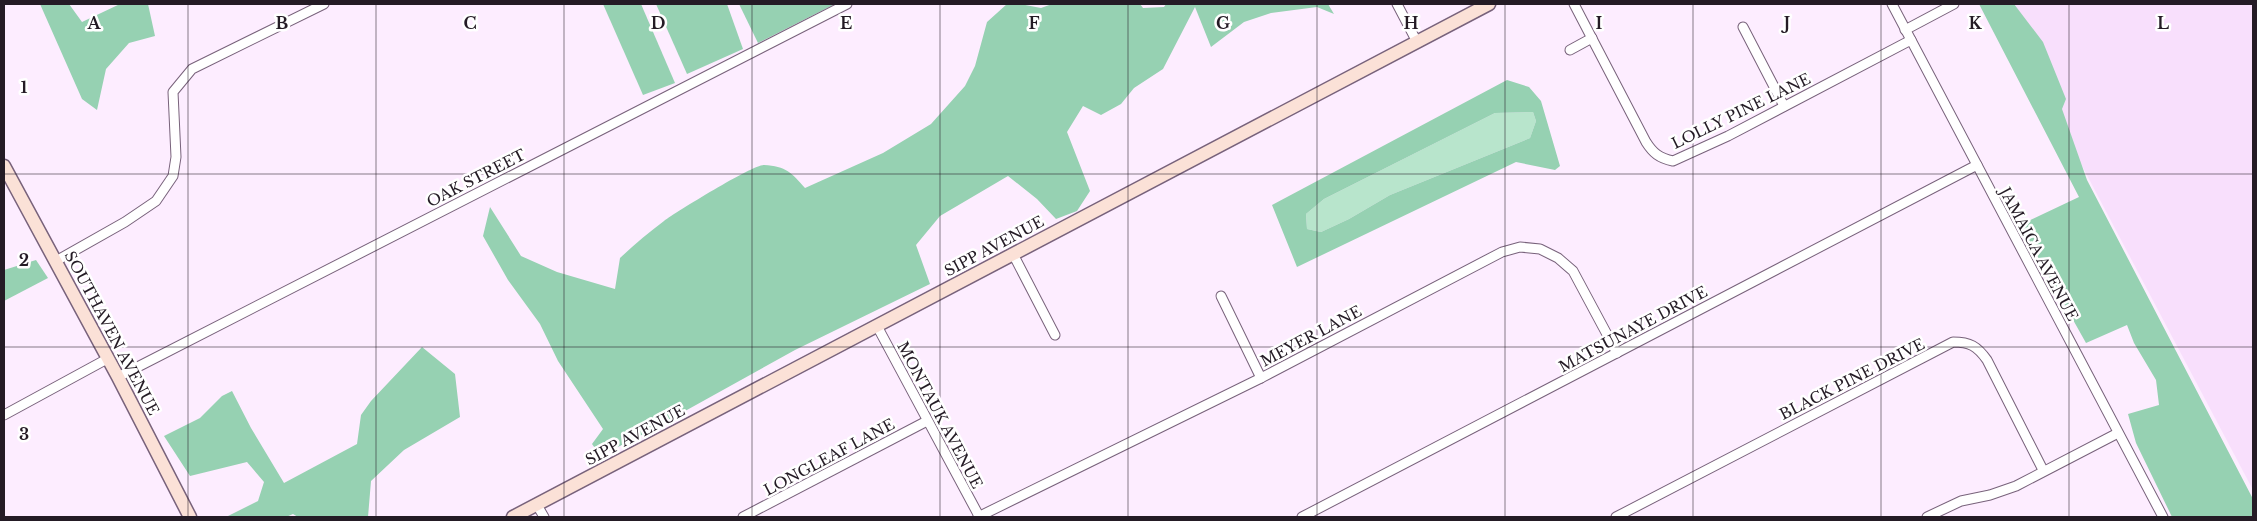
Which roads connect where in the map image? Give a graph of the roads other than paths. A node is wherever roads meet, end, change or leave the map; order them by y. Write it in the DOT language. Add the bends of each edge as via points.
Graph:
graph roads {
  1 [pos="324,4"];
  2 [pos="847,4"];
  3 [pos="1397,4"];
  4 [pos="1489,4"];
  5 [pos="1574,4"];
  6 [pos="1892,4"];
  7 [pos="1954,4"];
  8 [pos="1743,27"];
  9 [pos="1906,30"];
  10 [pos="1592,38"];
  11 [pos="1911,40"];
  12 [pos="1417,42"];
  13 [pos="1570,50"];
  14 [pos="1784,106"];
  15 [pos="1976,165"];
  16 [pos="4,166"];
  17 [pos="1013,254"];
  18 [pos="56,261"];
  19 [pos="1221,296"];
  20 [pos="877,326"];
  21 [pos="1055,335"];
  22 [pos="1617,353"];
  23 [pos="107,359"];
  24 [pos="118,377"];
  25 [pos="1261,378"];
  26 [pos="4,415"];
  27 [pos="927,421"];
  28 [pos="2118,432"];
  29 [pos="2043,470"];
  30 [pos="537,504"];
  31 [pos="190,517"];
  32 [pos="513,517"];
  33 [pos="544,517"];
  34 [pos="743,517"];
  35 [pos="978,517"];
  36 [pos="1302,517"];
  37 [pos="1616,517"];
  38 [pos="1927,517"];
  39 [pos="2163,517"];
  1 -- 18 [label="street" via="192,69 173,92 176,157 173,176 156,201"];
  2 -- 24 [label="street, OAK STREET"];
  3 -- 12 [label="street"];
  4 -- 12 [label="street, SIPP AVENUE"];
  5 -- 10 [label="street, LOLLY PINE LANE"];
  6 -- 9 [label="street, JAMAICA AVENUE"];
  7 -- 9 [label="street"];
  8 -- 14 [label="street"];
  9 -- 11 [label="street, JAMAICA AVENUE"];
  10 -- 13 [label="street"];
  10 -- 14 [label="street, LOLLY PINE LANE" via="1646,142 1653,153 1664,159 1682,158"];
  11 -- 14 [label="street, LOLLY PINE LANE"];
  11 -- 15 [label="street, JAMAICA AVENUE"];
  12 -- 17 [label="street, SIPP AVENUE"];
  15 -- 22 [label="street, MATSUNAYE DRIVE"];
  15 -- 28 [label="street, JAMAICA AVENUE"];
  16 -- 18 [label="street, SOUTHAVEN AVENUE"];
  17 -- 20 [label="street, SIPP AVENUE"];
  17 -- 21 [label="street"];
  18 -- 23 [label="street, SOUTHAVEN AVENUE"];
  19 -- 25 [label="street"];
  20 -- 27 [label="street, MONTAUK AVENUE"];
  20 -- 30 [label="street, SIPP AVENUE"];
  22 -- 25 [label="street, MEYER LANE" via="1573,271 1540,249 1520,247 1502,252"];
  22 -- 36 [label="street, MATSUNAYE DRIVE"];
  23 -- 24 [label="street, SOUTHAVEN AVENUE"];
  23 -- 26 [label="street"];
  24 -- 31 [label="street, SOUTHAVEN AVENUE"];
  25 -- 35 [label="street, MEYER LANE"];
  27 -- 34 [label="street, LONGLEAF LANE"];
  27 -- 35 [label="street, MONTAUK AVENUE"];
  28 -- 29 [label="street"];
  28 -- 39 [label="street, JAMAICA AVENUE"];
  29 -- 37 [label="street, BLACK PINE DRIVE" via="1979,348 1968,342 1953,342"];
  29 -- 38 [label="street" via="2016,486 1961,501"];
  30 -- 32 [label="street, SIPP AVENUE"];
  30 -- 33 [label="street"];
}
